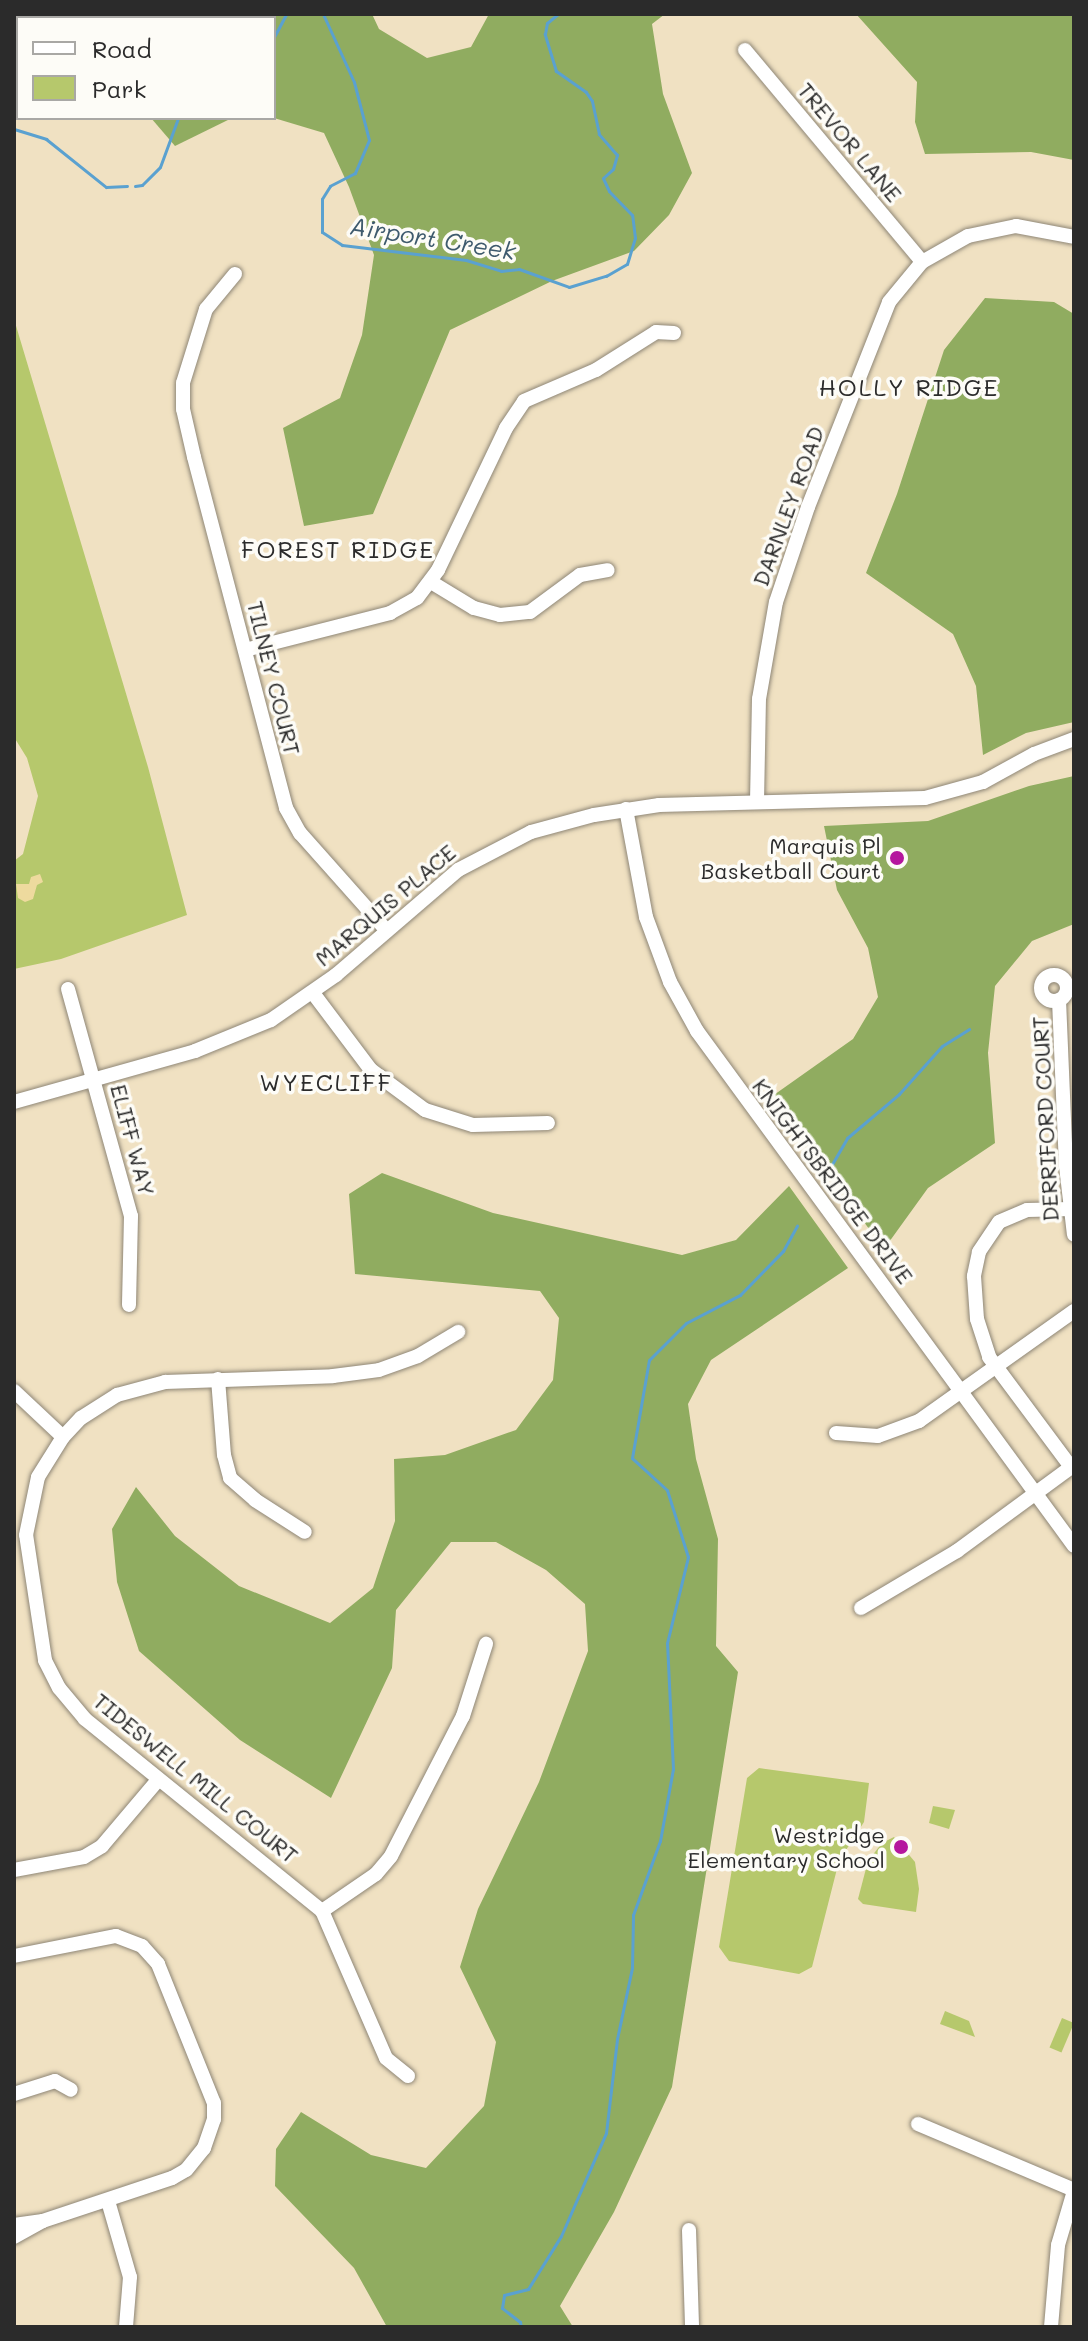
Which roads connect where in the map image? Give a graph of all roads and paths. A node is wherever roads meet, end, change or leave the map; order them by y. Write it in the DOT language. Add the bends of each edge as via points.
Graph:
graph roads {
  1 [pos="745,50"];
  2 [pos="1074,237"];
  3 [pos="922,262"];
  4 [pos="235,274"];
  5 [pos="674,333"];
  6 [pos="608,570"];
  7 [pos="431,582"];
  8 [pos="245,650"];
  9 [pos="1074,739"];
  10 [pos="757,802"];
  11 [pos="626,809"];
  12 [pos="386,930"];
  13 [pos="68,989"];
  14 [pos="313,993"];
  15 [pos="1059,1000"];
  16 [pos="94,1082"];
  17 [pos="14,1102"];
  18 [pos="548,1123"];
  19 [pos="1071,1209"];
  20 [pos="1074,1235"];
  21 [pos="129,1305"];
  22 [pos="1074,1311"];
  23 [pos="458,1332"];
  24 [pos="996,1366"];
  25 [pos="218,1379"];
  26 [pos="14,1391"];
  27 [pos="962,1392"];
  28 [pos="836,1433"];
  29 [pos="63,1437"];
  30 [pos="1072,1466"];
  31 [pos="1037,1493"];
  32 [pos="305,1532"];
  33 [pos="1074,1546"];
  34 [pos="861,1608"];
  35 [pos="486,1644"];
  36 [pos="158,1780"];
  37 [pos="14,1870"];
  38 [pos="322,1911"];
  39 [pos="14,1956"];
  40 [pos="408,2076"];
  41 [pos="71,2090"];
  42 [pos="14,2094"];
  43 [pos="918,2124"];
  44 [pos="1074,2191"];
  45 [pos="108,2201"];
  46 [pos="43,2221"];
  47 [pos="14,2225"];
  48 [pos="689,2230"];
  49 [pos="14,2237"];
  50 [pos="126,2327"];
  51 [pos="692,2327"];
  52 [pos="1051,2327"];
  1 -- 3 [label="street, TREVOR LANE"];
  2 -- 3 [label="street, DARNLEY ROAD" via="1037,227 1003,227 968,236"];
  3 -- 10 [label="street, DARNLEY ROAD" via="898,288 877,328 782,581 759,699"];
  4 -- 8 [label="street, TILNEY COURT" via="206,309 182,396"];
  5 -- 7 [label="street" via="656,332 596,370 524,401"];
  6 -- 7 [label="street" via="580,575 530,612 500,615 474,608"];
  7 -- 8 [label="street" via="417,598 390,613"];
  8 -- 12 [label="street, TILNEY COURT" via="286,808 300,833"];
  9 -- 10 [label="street, MARQUIS PLACE" via="948,793 907,799"];
  10 -- 11 [label="street, MARQUIS PLACE"];
  11 -- 12 [label="street, MARQUIS PLACE" via="545,828 488,852 429,891"];
  11 -- 27 [label="street, KNIGHTSBRIDGE DRIVE" via="646,917 685,1011"];
  12 -- 14 [label="street, MARQUIS PLACE"];
  13 -- 16 [label="street, ELIFF WAY"];
  14 -- 16 [label="street, MARQUIS PLACE" via="243,1033"];
  14 -- 18 [label="street" via="371,1070 425,1110 473,1125"];
  15 -- 19 [label="street, DERRIFORD COURT"];
  16 -- 17 [label="street, MARQUIS PLACE"];
  16 -- 21 [label="street, ELIFF WAY" via="131,1216"];
  19 -- 20 [label="street, DERRIFORD COURT"];
  19 -- 24 [label="street" via="1011,1215 993,1228 979,1252 974,1276 977,1319"];
  22 -- 24 [label="street"];
  23 -- 25 [label="street, TIDESWELL MILL COURT" via="418,1356 379,1370"];
  24 -- 27 [label="street"];
  24 -- 30 [label="street"];
  25 -- 29 [label="street, TIDESWELL MILL COURT" via="165,1382 117,1395"];
  25 -- 32 [label="street" via="230,1478"];
  26 -- 29 [label="street"];
  27 -- 28 [label="street" via="899,1430 878,1436"];
  27 -- 31 [label="street, KNIGHTSBRIDGE DRIVE"];
  29 -- 36 [label="street, TIDESWELL MILL COURT" via="38,1477 26,1535 45,1660 59,1688 85,1719"];
  30 -- 31 [label="street"];
  31 -- 33 [label="street, KNIGHTSBRIDGE DRIVE"];
  31 -- 34 [label="street" via="935,1566"];
  35 -- 38 [label="street" via="463,1716 407,1831 376,1874"];
  36 -- 37 [label="street" via="102,1846 84,1857"];
  36 -- 38 [label="street, TIDESWELL MILL COURT"];
  38 -- 40 [label="street, TIDESWELL MILL COURT" via="386,2058"];
  39 -- 45 [label="street" via="116,1936 142,1946 158,1964 211,2089 214,2119 204,2148 186,2170"];
  41 -- 42 [label="street" via="55,2081"];
  43 -- 44 [label="street"];
  44 -- 52 [label="street" via="1058,2245"];
  45 -- 46 [label="street"];
  45 -- 50 [label="street" via="130,2277"];
  46 -- 47 [label="street"];
  46 -- 49 [label="street"];
  48 -- 51 [label="street"];
}
